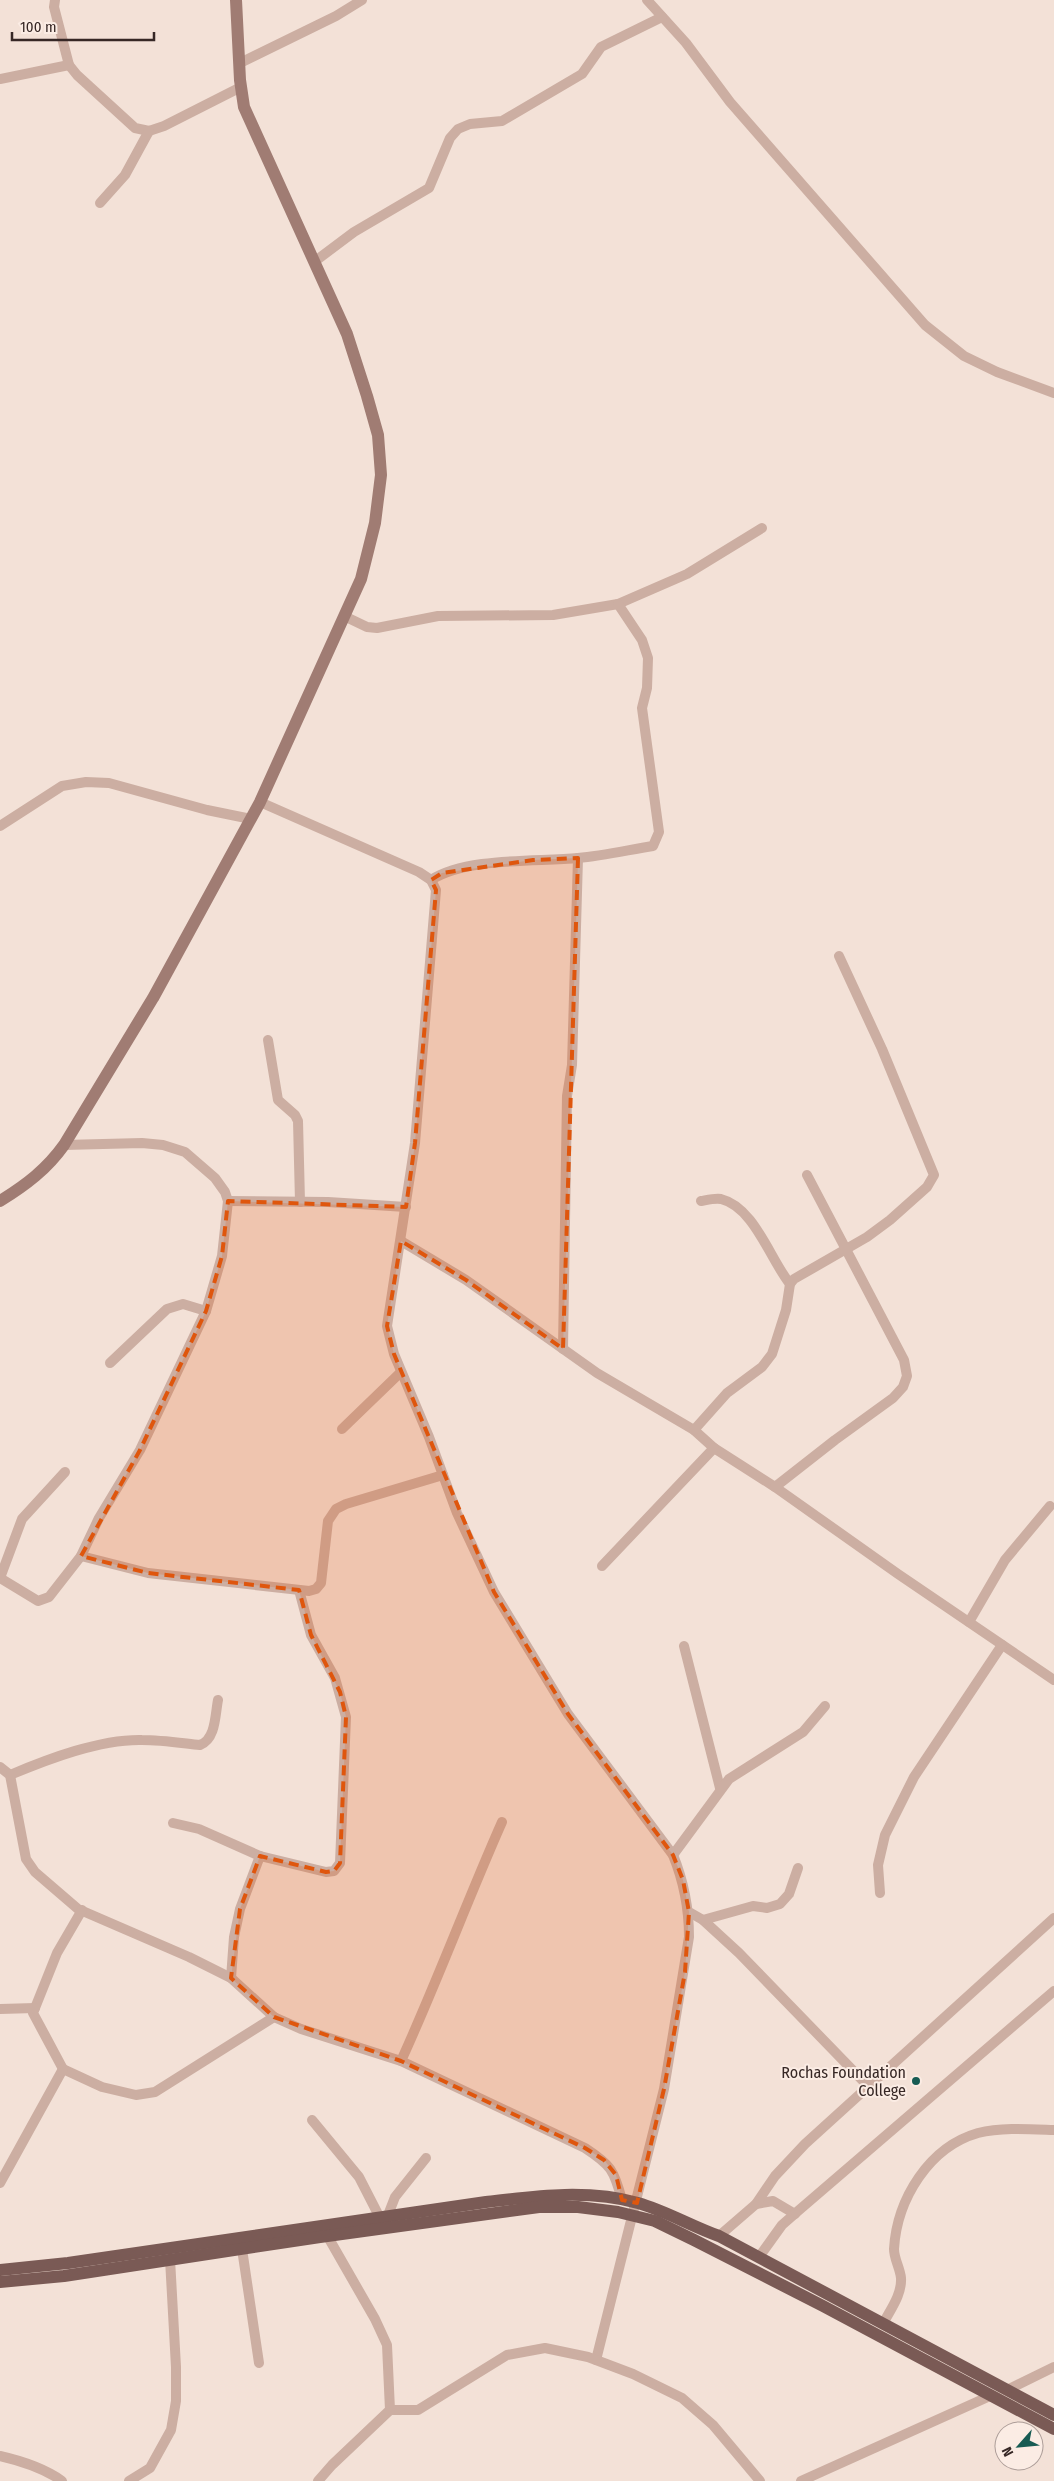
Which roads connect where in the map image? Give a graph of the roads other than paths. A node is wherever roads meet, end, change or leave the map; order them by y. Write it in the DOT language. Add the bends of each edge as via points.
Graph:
graph roads {
  1 [pos="55,0"];
  2 [pos="236,0"];
  3 [pos="362,0"];
  4 [pos="647,0"];
  5 [pos="662,17"];
  6 [pos="240,63"];
  7 [pos="69,64"];
  8 [pos="0,79"];
  9 [pos="241,87"];
  10 [pos="149,131"];
  11 [pos="100,203"];
  12 [pos="314,262"];
  13 [pos="1054,393"];
  14 [pos="762,528"];
  15 [pos="618,604"];
  16 [pos="344,616"];
  17 [pos="260,802"];
  18 [pos="251,819"];
  19 [pos="0,826"];
  20 [pos="578,858"];
  21 [pos="431,880"];
  22 [pos="839,956"];
  23 [pos="268,1040"];
  24 [pos="64,1145"];
  25 [pos="807,1175"];
  26 [pos="0,1201"];
  27 [pos="701,1201"];
  28 [pos="228,1202"];
  29 [pos="300,1202"];
  30 [pos="406,1207"];
  31 [pos="401,1241"];
  32 [pos="845,1248"];
  33 [pos="790,1284"];
  34 [pos="206,1311"];
  35 [pos="563,1349"];
  36 [pos="110,1363"];
  37 [pos="401,1372"];
  38 [pos="342,1429"];
  39 [pos="694,1430"];
  40 [pos="714,1448"];
  41 [pos="64,1472"];
  42 [pos="443,1475"];
  43 [pos="775,1487"];
  44 [pos="1050,1506"];
  45 [pos="80,1556"];
  46 [pos="602,1566"];
  47 [pos="0,1578"];
  48 [pos="299,1590"];
  49 [pos="969,1622"];
  50 [pos="1002,1645"];
  51 [pos="684,1646"];
  52 [pos="1054,1680"];
  53 [pos="218,1700"];
  54 [pos="825,1706"];
  55 [pos="0,1767"];
  56 [pos="10,1775"];
  57 [pos="720,1788"];
  58 [pos="502,1822"];
  59 [pos="173,1824"];
  60 [pos="673,1855"];
  61 [pos="260,1856"];
  62 [pos="798,1868"];
  63 [pos="880,1893"];
  64 [pos="82,1910"];
  65 [pos="689,1912"];
  66 [pos="1054,1918"];
  67 [pos="704,1920"];
  68 [pos="230,1978"];
  69 [pos="1054,1991"];
  70 [pos="35,2008"];
  71 [pos="0,2009"];
  72 [pos="274,2017"];
  73 [pos="401,2061"];
  74 [pos="63,2069"];
  75 [pos="868,2086"];
  76 [pos="312,2120"];
  77 [pos="1054,2130"];
  78 [pos="426,2158"];
  79 [pos="0,2183"];
  80 [pos="622,2200"];
  81 [pos="637,2203"];
  82 [pos="756,2204"];
  83 [pos="795,2214"];
  84 [pos="383,2216"];
  85 [pos="633,2216"];
  86 [pos="719,2236"];
  87 [pos="328,2237"];
  88 [pos="242,2249"];
  89 [pos="759,2257"];
  90 [pos="170,2259"];
  91 [pos="0,2270"];
  92 [pos="0,2282"];
  93 [pos="883,2324"];
  94 [pos="596,2360"];
  95 [pos="259,2364"];
  96 [pos="1054,2367"];
  97 [pos="1008,2390"];
  98 [pos="990,2396"];
  99 [pos="390,2410"];
  100 [pos="1054,2415"];
  101 [pos="1054,2429"];
  102 [pos="0,2456"];
  103 [pos="62,2481"];
  104 [pos="129,2481"];
  105 [pos="318,2481"];
  106 [pos="760,2481"];
  107 [pos="800,2481"];
  1 -- 7 [label="street"];
  2 -- 6 [label="street"];
  3 -- 6 [label="street"];
  4 -- 5 [label="street"];
  5 -- 12 [label="street" via="601,47 577,78 502,121 470,124 458,129 450,138 429,188 354,232"];
  5 -- 13 [label="street" via="730,102 925,325 964,356"];
  6 -- 9 [label="street"];
  7 -- 8 [label="street"];
  7 -- 10 [label="street" via="135,128"];
  9 -- 10 [label="street"];
  9 -- 12 [label="street" via="248,114"];
  10 -- 11 [label="street" via="125,175"];
  12 -- 16 [label="street" via="347,334 378,435 381,475 374,523 361,579"];
  14 -- 15 [label="street" via="687,574"];
  15 -- 16 [label="street" via="553,615 438,616 377,628"];
  15 -- 20 [label="street" via="642,640 648,658 647,688 642,708 659,837 654,846"];
  16 -- 17 [label="street"];
  17 -- 18 [label="street"];
  17 -- 21 [label="street" via="420,872"];
  18 -- 19 [label="street" via="109,783 86,782 62,786"];
  18 -- 24 [label="street" via="153,998"];
  20 -- 21 [label="street" via="474,866 442,873"];
  20 -- 35 [label="street" via="572,1065 568,1096"];
  21 -- 30 [label="street" via="436,890 415,1143"];
  22 -- 32 [label="street" via="934,1175 927,1187 890,1220"];
  23 -- 29 [label="street" via="278,1100 298,1121"];
  24 -- 26 [label="street" via="50,1165"];
  24 -- 28 [label="street" via="142,1143 185,1152 215,1178"];
  25 -- 32 [label="street"];
  27 -- 33 [label="street" via="720,1198 740,1208"];
  28 -- 29 [label="street"];
  28 -- 34 [label="street" via="222,1256"];
  29 -- 30 [label="street"];
  30 -- 31 [label="street"];
  31 -- 35 [label="street" via="466,1280"];
  31 -- 37 [label="street" via="387,1326"];
  32 -- 33 [label="street"];
  32 -- 43 [label="street" via="904,1360 907,1376 903,1387 893,1398"];
  33 -- 39 [label="street" via="786,1310 772,1354 762,1367 727,1393"];
  34 -- 36 [label="street" via="183,1304 167,1309"];
  34 -- 45 [label="street" via="140,1450"];
  35 -- 39 [label="street" via="597,1373"];
  37 -- 38 [label="street"];
  37 -- 42 [label="street"];
  39 -- 40 [label="street"];
  40 -- 43 [label="street"];
  40 -- 46 [label="street"];
  41 -- 47 [label="street" via="22,1519"];
  42 -- 48 [label="street" via="336,1509 328,1521 321,1584 316,1589"];
  42 -- 60 [label="street" via="494,1592 524,1643 568,1714"];
  43 -- 49 [label="street"];
  44 -- 49 [label="street" via="1005,1560"];
  45 -- 47 [label="street" via="44,1600 38,1601"];
  45 -- 48 [label="street" via="148,1573"];
  48 -- 61 [label="street" via="311,1635 335,1678 346,1717 340,1863 334,1871 326,1872"];
  49 -- 50 [label="street"];
  50 -- 52 [label="street"];
  50 -- 63 [label="street" via="914,1777 885,1835 878,1865"];
  51 -- 57 [label="street"];
  53 -- 56 [label="street" via="211,1738 206,1743 141,1740 103,1744 39,1762"];
  54 -- 57 [label="street" via="803,1732 747,1766"];
  55 -- 56 [label="street"];
  56 -- 64 [label="street" via="26,1859 35,1872"];
  57 -- 60 [label="street"];
  58 -- 73 [label="street"];
  59 -- 61 [label="street" via="199,1829"];
  60 -- 65 [label="street" via="683,1880"];
  61 -- 68 [label="street" via="240,1908"];
  62 -- 67 [label="street" via="789,1894 780,1904 766,1908 753,1906"];
  64 -- 68 [label="street"];
  64 -- 70 [label="street" via="57,1953"];
  65 -- 67 [label="street"];
  65 -- 81 [label="street" via="685,1972 666,2079"];
  66 -- 75 [label="street"];
  67 -- 75 [label="street"];
  68 -- 72 [label="street"];
  69 -- 83 [label="street"];
  70 -- 71 [label="street"];
  70 -- 74 [label="street" via="33,2013"];
  72 -- 73 [label="street"];
  72 -- 74 [label="street" via="155,2092 136,2095 102,2087"];
  73 -- 80 [label="street" via="585,2148 604,2160 616,2175"];
  74 -- 79 [label="street"];
  75 -- 82 [label="street" via="805,2144 775,2176"];
  76 -- 84 [label="street" via="359,2177"];
  77 -- 93 [label="street" via="1010,2129 980,2133 946,2148 927,2167 911,2189 898,2218 894,2250 901,2278 899,2295"];
  78 -- 84 [label="street"];
  80 -- 81 [label="main road"];
  80 -- 84 [label="main road" via="544,2195"];
  81 -- 85 [label="street"];
  81 -- 86 [label="main road" via="677,2216"];
  82 -- 83 [label="street" via="773,2201"];
  82 -- 86 [label="street"];
  83 -- 89 [label="street" via="782,2225"];
  84 -- 91 [label="main road" via="68,2263"];
  85 -- 87 [label="main road" via="578,2207 538,2208"];
  85 -- 94 [label="street"];
  85 -- 98 [label="main road" via="655,2221 694,2240"];
  86 -- 89 [label="main road"];
  87 -- 88 [label="main road"];
  87 -- 99 [label="street" via="387,2345"];
  88 -- 90 [label="main road"];
  88 -- 95 [label="street"];
  89 -- 93 [label="main road"];
  90 -- 92 [label="main road" via="64,2276"];
  90 -- 104 [label="street" via="176,2367 176,2401 171,2430 150,2468"];
  93 -- 97 [label="main road"];
  94 -- 99 [label="street" via="546,2348 507,2355 418,2410"];
  94 -- 106 [label="street" via="682,2398 713,2425"];
  96 -- 97 [label="street"];
  97 -- 100 [label="main road"];
  98 -- 101 [label="main road"];
  98 -- 107 [label="street"];
  99 -- 105 [label="street"];
  102 -- 103 [label="street" via="20,2460"];
}
